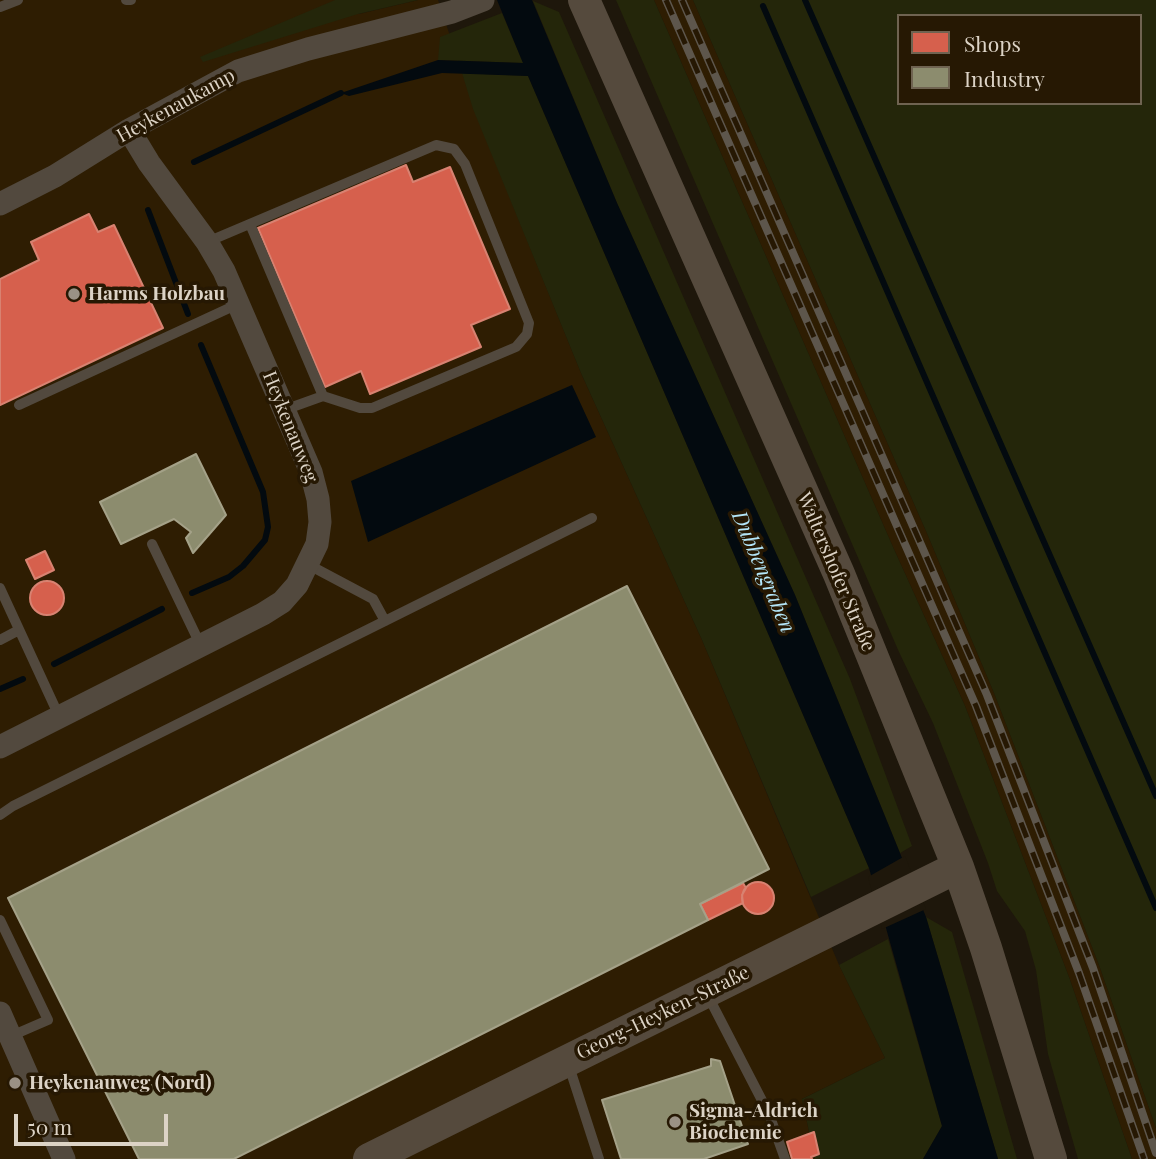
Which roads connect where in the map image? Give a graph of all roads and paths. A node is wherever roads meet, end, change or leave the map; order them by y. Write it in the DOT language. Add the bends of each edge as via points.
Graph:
graph roads {
  1 [pos="18,0"];
  2 [pos="483,0"];
  3 [pos="584,0"];
  4 [pos="0,7"];
  5 [pos="129,130"];
  6 [pos="0,204"];
  7 [pos="250,223"];
  8 [pos="207,242"];
  9 [pos="238,304"];
  10 [pos="323,396"];
  11 [pos="19,405"];
  12 [pos="284,410"];
  13 [pos="592,518"];
  14 [pos="152,544"];
  15 [pos="309,565"];
  16 [pos="0,588"];
  17 [pos="385,621"];
  18 [pos="19,630"];
  19 [pos="0,640"];
  20 [pos="201,646"];
  21 [pos="59,716"];
  22 [pos="0,747"];
  23 [pos="0,815"];
  24 [pos="958,867"];
  25 [pos="0,920"];
  26 [pos="705,992"];
  27 [pos="0,1013"];
  28 [pos="11,1036"];
  29 [pos="567,1060"];
  30 [pos="64,1159"];
  31 [pos="369,1159"];
  32 [pos="599,1159"];
  33 [pos="785,1159"];
  34 [pos="1051,1159"];
  1 -- 4 [label="lane"];
  2 -- 5 [label="street, Heykenaukamp" via="238,71"];
  3 -- 24 [label="main road, Waltershofer Straße" via="839,574"];
  5 -- 6 [label="street, Heykenaukamp"];
  5 -- 8 [label="street, Heykenauweg"];
  7 -- 8 [label="lane"];
  7 -- 10 [label="lane"];
  7 -- 10 [label="lane" via="436,145 454,149 465,164 529,323 527,334 516,347 372,408"];
  8 -- 9 [label="street, Heykenauweg"];
  9 -- 11 [label="lane"];
  9 -- 12 [label="street, Heykenauweg"];
  10 -- 12 [label="lane"];
  12 -- 15 [label="street, Heykenauweg" via="318,499 320,523"];
  13 -- 17 [label="lane"];
  14 -- 20 [label="lane"];
  15 -- 17 [label="lane" via="373,600"];
  15 -- 20 [label="street, Heykenauweg" via="282,601"];
  16 -- 18 [label="lane"];
  17 -- 23 [label="lane"];
  18 -- 19 [label="lane"];
  18 -- 21 [label="lane"];
  20 -- 21 [label="street, Heykenauweg"];
  21 -- 22 [label="street, Heykenauweg"];
  24 -- 26 [label="main road, Georg-Heyken-Straße"];
  24 -- 34 [label="main road, Waltershofer Straße"];
  25 -- 28 [label="lane" via="47,1020"];
  26 -- 29 [label="main road, Georg-Heyken-Straße"];
  26 -- 33 [label="lane" via="769,1114"];
  27 -- 28 [label="street"];
  28 -- 30 [label="street"];
  29 -- 31 [label="main road, Georg-Heyken-Straße"];
  29 -- 32 [label="lane"];
}
